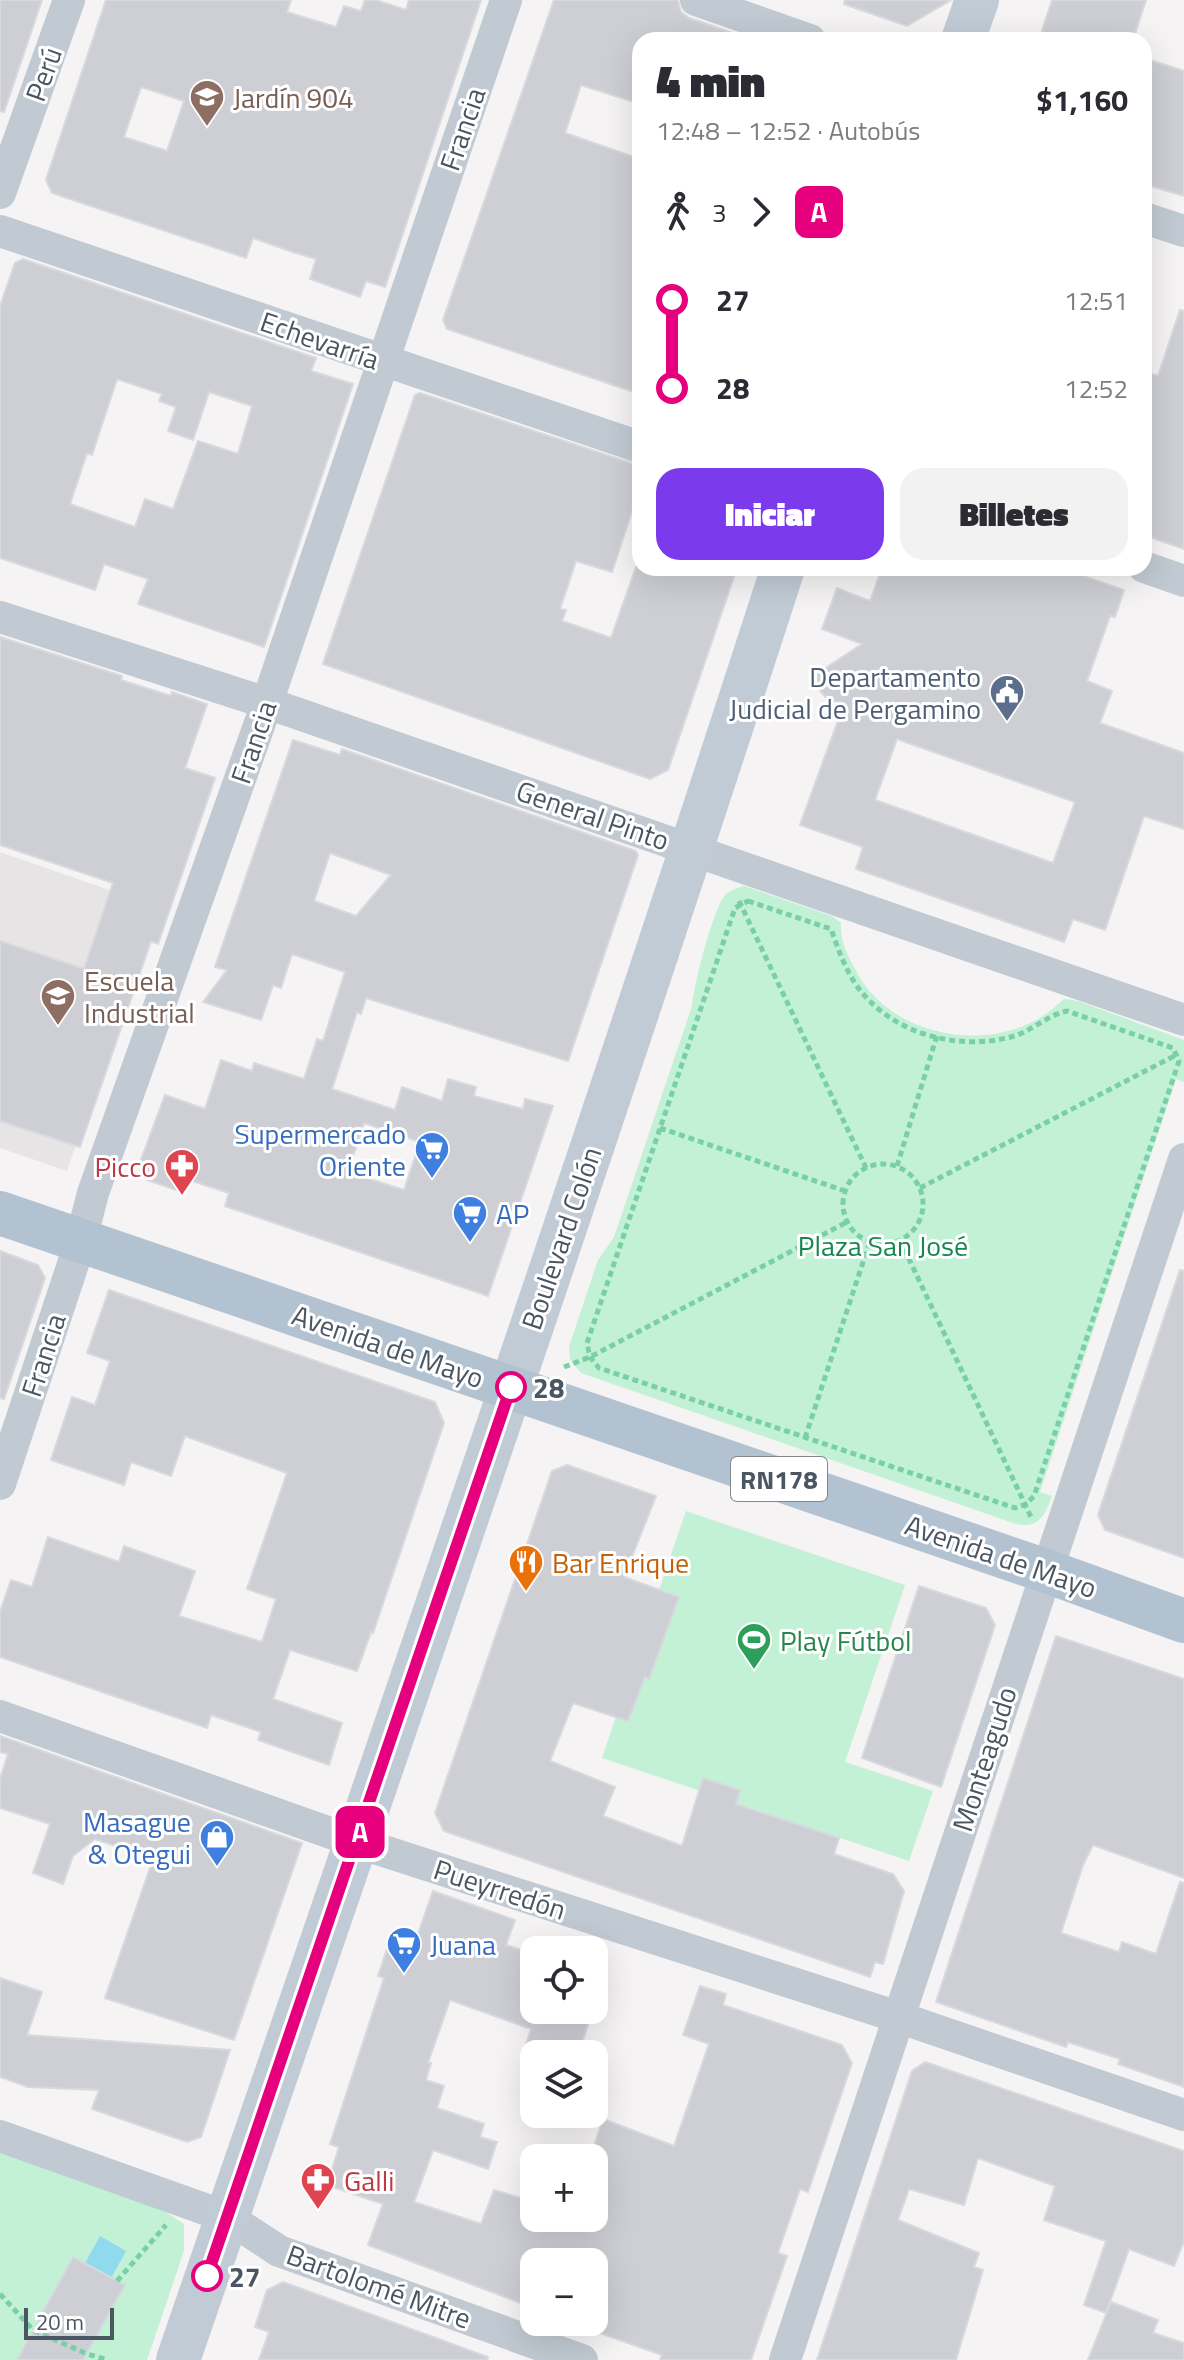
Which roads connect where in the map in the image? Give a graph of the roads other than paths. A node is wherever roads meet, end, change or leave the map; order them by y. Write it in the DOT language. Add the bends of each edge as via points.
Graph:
graph roads {
  1 [pos="69,0"];
  2 [pos="506,0"];
  3 [pos="696,0"];
  4 [pos="977,0"];
  5 [pos="787,32"];
  6 [pos="966,32"];
  7 [pos="0,193"];
  8 [pos="1152,221"];
  9 [pos="0,231"];
  10 [pos="1184,231"];
  11 [pos="382,361"];
  12 [pos="632,444"];
  13 [pos="1152,570"];
  14 [pos="780,576"];
  15 [pos="1184,581"];
  16 [pos="0,617"];
  17 [pos="267,703"];
  18 [pos="692,849"];
  19 [pos="1184,1020"];
  20 [pos="1184,1159"];
  21 [pos="0,1213"];
  22 [pos="81,1240"];
  23 [pos="511,1387"];
  24 [pos="0,1484"];
  25 [pos="1046,1571"];
  26 [pos="1184,1621"];
  27 [pos="0,1716"];
  28 [pos="356,1842"];
  29 [pos="898,2017"];
  30 [pos="1184,2115"];
  31 [pos="0,2136"];
  32 [pos="227,2217"];
  33 [pos="178,2360"];
  34 [pos="582,2360"];
  35 [pos="785,2360"];
  1 -- 7 [label="street, Perú"];
  2 -- 11 [label="street, Francia"];
  3 -- 5 [label="street"];
  4 -- 6 [label="main road"];
  8 -- 10 [label="street"];
  9 -- 11 [label="street, Echevarría"];
  11 -- 12 [label="street, Echevarría"];
  11 -- 17 [label="street, Francia"];
  13 -- 15 [label="street"];
  14 -- 18 [label="main road, Boulevard Colón"];
  16 -- 17 [label="street, General Pinto"];
  17 -- 18 [label="street, General Pinto"];
  17 -- 22 [label="street, Francia" via="93,1193"];
  18 -- 19 [label="street, General Pinto"];
  18 -- 23 [label="main road, Boulevard Colón"];
  20 -- 25 [label="street, Monteagudo"];
  21 -- 22 [label="main road, Avenida de Mayo / RN178"];
  22 -- 23 [label="main road, Avenida de Mayo / RN178"];
  22 -- 24 [label="street, Francia"];
  23 -- 25 [label="main road, Avenida de Mayo / RN178"];
  23 -- 28 [label="main road, Boulevard Colón"];
  25 -- 26 [label="main road, Avenida de Mayo / RN178"];
  25 -- 29 [label="street, Monteagudo"];
  27 -- 28 [label="street, Pueyrredón"];
  28 -- 29 [label="street, Pueyrredón"];
  28 -- 32 [label="main road, Boulevard Colón"];
  29 -- 30 [label="street, Pueyrredón"];
  29 -- 35 [label="street, Monteagudo"];
  31 -- 32 [label="street, Bartolomé Mitre"];
  32 -- 33 [label="main road, Boulevard Colón"];
  32 -- 34 [label="street, Bartolomé Mitre" via="279,2251"];
}
